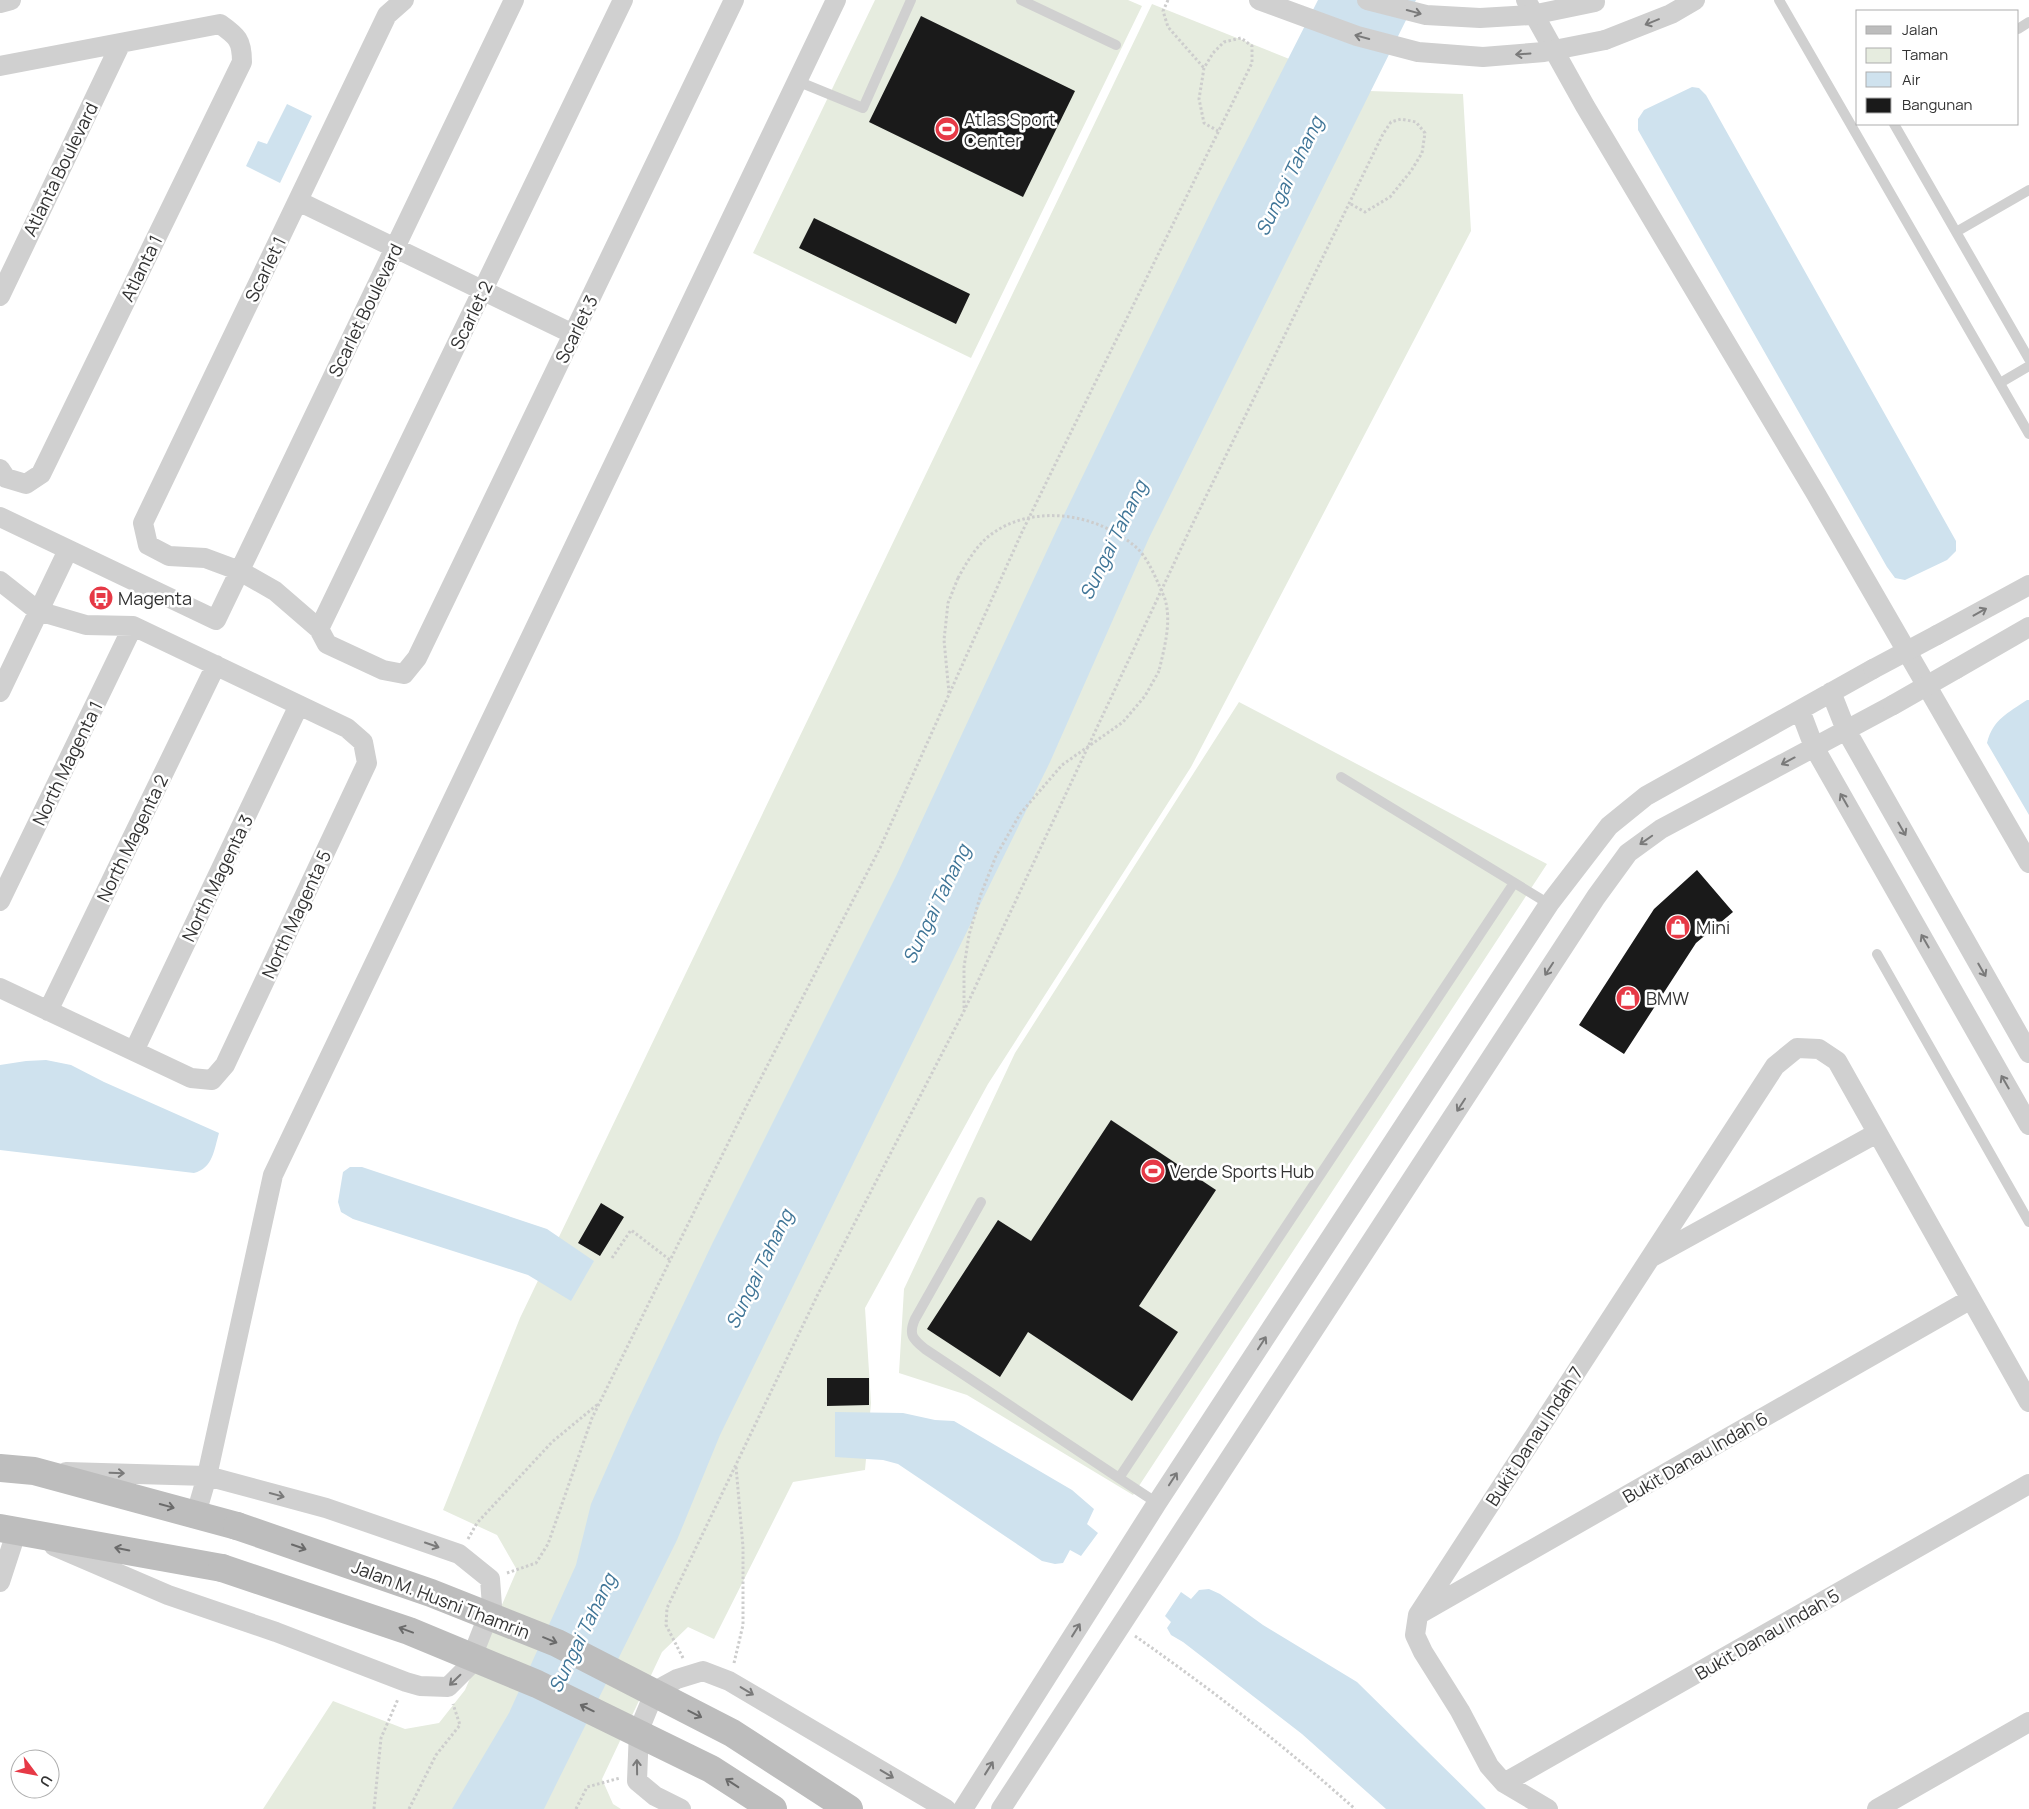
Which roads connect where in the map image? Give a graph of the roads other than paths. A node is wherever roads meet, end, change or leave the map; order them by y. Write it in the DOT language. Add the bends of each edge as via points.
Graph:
graph roads {
  1 [pos="11,0"];
  2 [pos="404,0"];
  3 [pos="514,0"];
  4 [pos="623,0"];
  5 [pos="734,0"];
  6 [pos="836,0"];
  7 [pos="912,0"];
  8 [pos="1021,0"];
  9 [pos="1259,0"];
  10 [pos="1367,0"];
  11 [pos="1526,0"];
  12 [pos="1695,0"];
  13 [pos="1779,0"];
  14 [pos="1597,1"];
  15 [pos="0,3"];
  16 [pos="121,43"];
  17 [pos="1116,45"];
  18 [pos="0,66"];
  19 [pos="797,81"];
  20 [pos="1855,125"];
  21 [pos="1895,125"];
  22 [pos="2029,190"];
  23 [pos="298,201"];
  24 [pos="1956,232"];
  25 [pos="395,248"];
  26 [pos="483,290"];
  27 [pos="0,296"];
  28 [pos="573,334"];
  29 [pos="2029,359"];
  30 [pos="2029,366"];
  31 [pos="2000,383"];
  32 [pos="2029,434"];
  33 [pos="0,469"];
  34 [pos="0,517"];
  35 [pos="68,550"];
  36 [pos="240,571"];
  37 [pos="0,580"];
  38 [pos="2029,585"];
  39 [pos="38,611"];
  40 [pos="133,626"];
  41 [pos="2029,627"];
  42 [pos="319,629"];
  43 [pos="216,665"];
  44 [pos="0,692"];
  45 [pos="1831,692"];
  46 [pos="299,705"];
  47 [pos="1800,710"];
  48 [pos="1846,730"];
  49 [pos="1814,747"];
  50 [pos="1341,777"];
  51 [pos="2029,863"];
  52 [pos="1514,884"];
  53 [pos="0,901"];
  54 [pos="1549,904"];
  55 [pos="1877,954"];
  56 [pos="0,988"];
  57 [pos="48,1011"];
  58 [pos="134,1051"];
  59 [pos="2029,1054"];
  60 [pos="2029,1125"];
  61 [pos="1878,1133"];
  62 [pos="981,1202"];
  63 [pos="2029,1222"];
  64 [pos="1650,1258"];
  65 [pos="1971,1299"];
  66 [pos="2029,1402"];
  67 [pos="0,1468"];
  68 [pos="34,1471"];
  69 [pos="207,1476"];
  70 [pos="1119,1478"];
  71 [pos="2029,1484"];
  72 [pos="1157,1503"];
  73 [pos="196,1514"];
  74 [pos="9,1529"];
  75 [pos="0,1582"];
  76 [pos="1418,1614"];
  77 [pos="2029,1722"];
  78 [pos="1504,1783"];
  79 [pos="681,1809"];
  80 [pos="773,1809"];
  81 [pos="850,1809"];
  82 [pos="946,1809"];
  83 [pos="963,1809"];
  84 [pos="1001,1809"];
  85 [pos="1548,1809"];
  86 [pos="1877,1809"];
  1 -- 15 [label="street"];
  2 -- 23 [label="street, Scarlet 1" via="387,15"];
  3 -- 25 [label="street, Scarlet Boulevard"];
  4 -- 26 [label="street, Scarlet 2"];
  5 -- 28 [label="street, Scarlet 3"];
  6 -- 19 [label="street"];
  7 -- 19 [label="lane" via="863,108"];
  8 -- 17 [label="lane"];
  12 -- 9 [label="street, one-way, bridge" via="1671,14 1605,40 1544,52 1484,56 1418,52 1357,36"];
  10 -- 14 [label="street, one-way, bridge" via="1426,15 1480,18 1532,15"];
  11 -- 51 [label="street"];
  13 -- 20 [label="lane"];
  16 -- 18 [label="street"];
  16 -- 27 [label="street, Atlanta Boulevard"];
  16 -- 33 [label="street, Atlanta 1" via="220,24 236,35 242,47 242,62 41,474 26,484 6,478"];
  19 -- 69 [label="street" via="273,1175"];
  20 -- 31 [label="lane"];
  21 -- 24 [label="lane"];
  22 -- 24 [label="lane"];
  23 -- 25 [label="street"];
  23 -- 36 [label="street, Scarlet 1" via="143,523 148,545 168,556 205,558"];
  24 -- 29 [label="lane"];
  25 -- 26 [label="street"];
  25 -- 36 [label="street, Scarlet Boulevard"];
  26 -- 28 [label="street"];
  26 -- 42 [label="street, Scarlet 2"];
  28 -- 42 [label="street, Scarlet 3" via="417,658 404,674 383,670 327,644"];
  30 -- 31 [label="lane"];
  31 -- 32 [label="lane"];
  34 -- 35 [label="street"];
  35 -- 36 [label="street, Scarlet Boulevard" via="216,620"];
  35 -- 39 [label="street"];
  36 -- 42 [label="street" via="275,591"];
  37 -- 39 [label="street"];
  45 -- 38 [label="street, one-way, bridge"];
  39 -- 40 [label="street" via="86,625"];
  39 -- 44 [label="street"];
  40 -- 43 [label="street"];
  40 -- 53 [label="street, North Magenta 1"];
  41 -- 48 [label="street, bridge"];
  43 -- 46 [label="street"];
  43 -- 57 [label="street, North Magenta 2"];
  45 -- 47 [label="street"];
  45 -- 48 [label="street"];
  46 -- 58 [label="street, North Magenta 3"];
  46 -- 58 [label="street, North Magenta 5" via="347,728 363,742 367,763 225,1065 212,1080 191,1078"];
  47 -- 49 [label="street"];
  47 -- 54 [label="street" via="1646,796 1609,826"];
  48 -- 49 [label="street"];
  48 -- 59 [label="street, one-way"];
  60 -- 49 [label="street, one-way"];
  49 -- 84 [label="street, one-way" via="1661,829 1628,853"];
  50 -- 52 [label="lane"];
  52 -- 54 [label="lane"];
  52 -- 70 [label="lane"];
  72 -- 54 [label="street, one-way"];
  55 -- 63 [label="lane"];
  56 -- 57 [label="street"];
  57 -- 58 [label="street"];
  61 -- 64 [label="street, Bukit Danau Indah 7"];
  61 -- 64 [label="street, Bukit Danau Indah 7" via="1837,1061 1819,1049 1796,1048 1775,1066"];
  61 -- 65 [label="street"];
  62 -- 70 [label="lane" via="915,1320 912,1335 925,1349"];
  64 -- 76 [label="street, Bukit Danau Indah 7"];
  65 -- 66 [label="street"];
  65 -- 76 [label="street, Bukit Danau Indah 6"];
  67 -- 68 [label="main road, Jalan M. Husni Thamrin"];
  68 -- 69 [label="street, one-way"];
  68 -- 73 [label="main road, Jalan M. Husni Thamrin, one-way"];
  69 -- 73 [label="street"];
  69 -- 74 [label="street, one-way" via="326,1508 459,1554 490,1579 492,1606 468,1667 448,1687 406,1682 168,1595"];
  70 -- 72 [label="lane"];
  71 -- 78 [label="street, Bukit Danau Indah 5"];
  83 -- 72 [label="street, one-way"];
  73 -- 81 [label="main road, Jalan M. Husni Thamrin, one-way, bridge" via="431,1593 557,1643 732,1733"];
  74 -- 75 [label="street"];
  80 -- 74 [label="main road, one-way, bridge" via="711,1770 537,1684 409,1631 222,1568"];
  76 -- 78 [label="street" via="1415,1635 1423,1652 1489,1766"];
  77 -- 86 [label="street"];
  78 -- 85 [label="street"];
  79 -- 82 [label="street, one-way" via="655,1796 637,1781 639,1730 655,1691 677,1679 703,1671 729,1681"];
}
